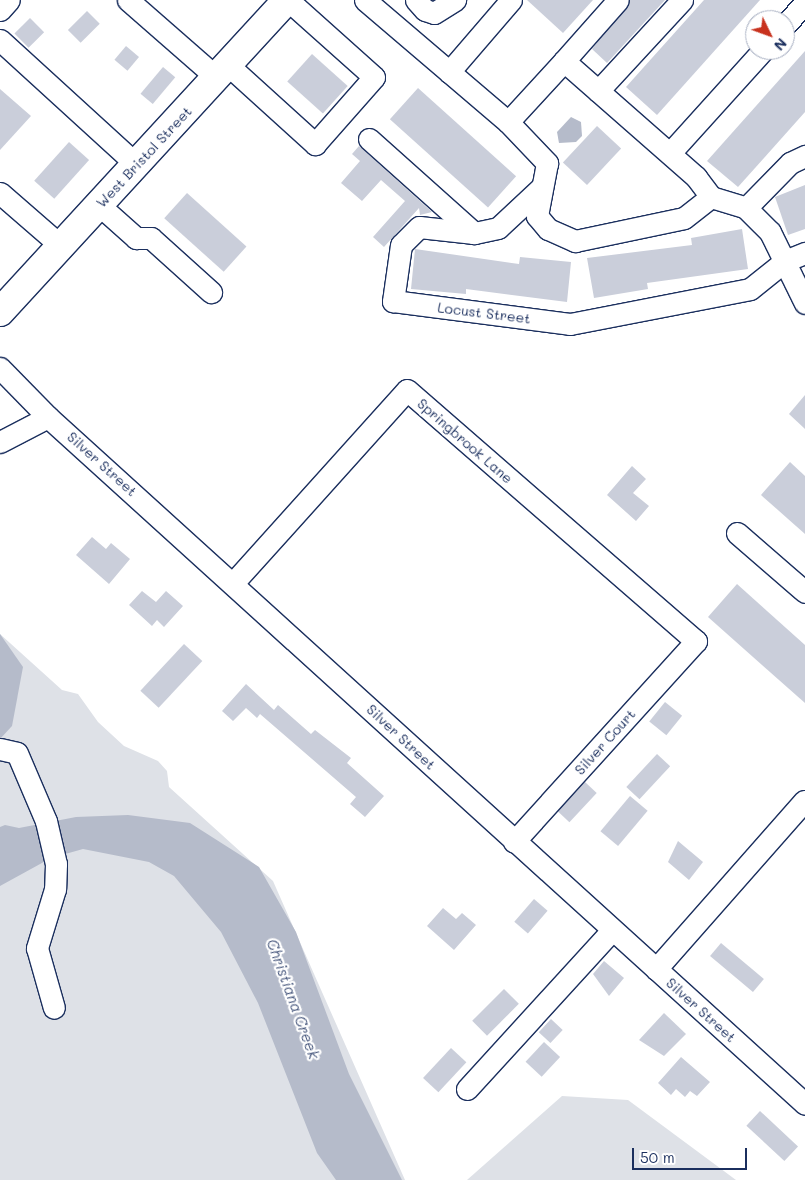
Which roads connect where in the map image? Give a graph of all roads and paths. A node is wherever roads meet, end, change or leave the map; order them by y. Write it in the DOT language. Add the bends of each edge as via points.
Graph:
graph roads {
  1 [pos="9,0"];
  2 [pos="128,0"];
  3 [pos="287,0"];
  4 [pos="365,0"];
  5 [pos="416,0"];
  6 [pos="455,0"];
  7 [pos="511,0"];
  8 [pos="618,0"];
  9 [pos="682,0"];
  10 [pos="805,2"];
  11 [pos="0,10"];
  12 [pos="795,14"];
  13 [pos="0,40"];
  14 [pos="754,60"];
  15 [pos="564,61"];
  16 [pos="223,72"];
  17 [pos="449,72"];
  18 [pos="598,91"];
  19 [pos="508,122"];
  20 [pos="369,139"];
  21 [pos="670,154"];
  22 [pos="805,156"];
  23 [pos="136,165"];
  24 [pos="542,187"];
  25 [pos="0,193"];
  26 [pos="711,197"];
  27 [pos="99,205"];
  28 [pos="746,208"];
  29 [pos="474,233"];
  30 [pos="61,246"];
  31 [pos="805,253"];
  32 [pos="786,261"];
  33 [pos="211,292"];
  34 [pos="805,303"];
  35 [pos="0,312"];
  36 [pos="0,368"];
  37 [pos="48,417"];
  38 [pos="0,442"];
  39 [pos="737,532"];
  40 [pos="234,582"];
  41 [pos="805,592"];
  42 [pos="696,641"];
  43 [pos="0,749"];
  44 [pos="804,801"];
  45 [pos="514,842"];
  46 [pos="612,930"];
  47 [pos="656,969"];
  48 [pos="54,1008"];
  49 [pos="467,1089"];
  50 [pos="805,1104"];
  1 -- 11 [label="street"];
  2 -- 16 [label="street"];
  3 -- 16 [label="main road, West Bristol Street"];
  3 -- 16 [label="street" via="374,77 315,144"];
  4 -- 17 [label="street"];
  5 -- 6 [label="street" via="424,10 434,13"];
  7 -- 17 [label="street"];
  8 -- 15 [label="street"];
  9 -- 18 [label="street"];
  10 -- 12 [label="street"];
  13 -- 23 [label="street"];
  14 -- 21 [label="street"];
  15 -- 18 [label="street"];
  15 -- 19 [label="street"];
  16 -- 23 [label="main road, West Bristol Street"];
  17 -- 19 [label="street"];
  18 -- 21 [label="street"];
  19 -- 24 [label="street" via="547,163"];
  20 -- 29 [label="street"];
  21 -- 26 [label="street"];
  22 -- 28 [label="street" via="790,163"];
  23 -- 27 [label="main road, West Bristol Street"];
  24 -- 26 [label="street" via="538,216 548,229 575,241 684,218"];
  24 -- 29 [label="street, Locust Street" via="498,228"];
  25 -- 30 [label="street"];
  26 -- 28 [label="street"];
  27 -- 30 [label="main road, West Bristol Street"];
  27 -- 33 [label="street" via="136,238 151,238"];
  28 -- 32 [label="street" via="770,232"];
  29 -- 32 [label="street, Locust Street" via="419,227 401,245 392,301 570,324 750,288"];
  30 -- 35 [label="main road, West Bristol Street"];
  31 -- 32 [label="street, Locust Street"];
  32 -- 34 [label="street"];
  36 -- 37 [label="street, Silver Street"];
  37 -- 38 [label="street"];
  37 -- 40 [label="street, Silver Street"];
  39 -- 41 [label="street"];
  40 -- 42 [label="street, Springbrook Lane" via="407,390"];
  40 -- 45 [label="street, Silver Street"];
  42 -- 45 [label="street, Silver Court"];
  43 -- 48 [label="street" via="17,753 46,821 56,864 55,889 37,948"];
  44 -- 47 [label="street"];
  45 -- 46 [label="street, Silver Street"];
  46 -- 47 [label="street, Silver Street"];
  46 -- 49 [label="street"];
  47 -- 50 [label="street, Silver Street"];
}
